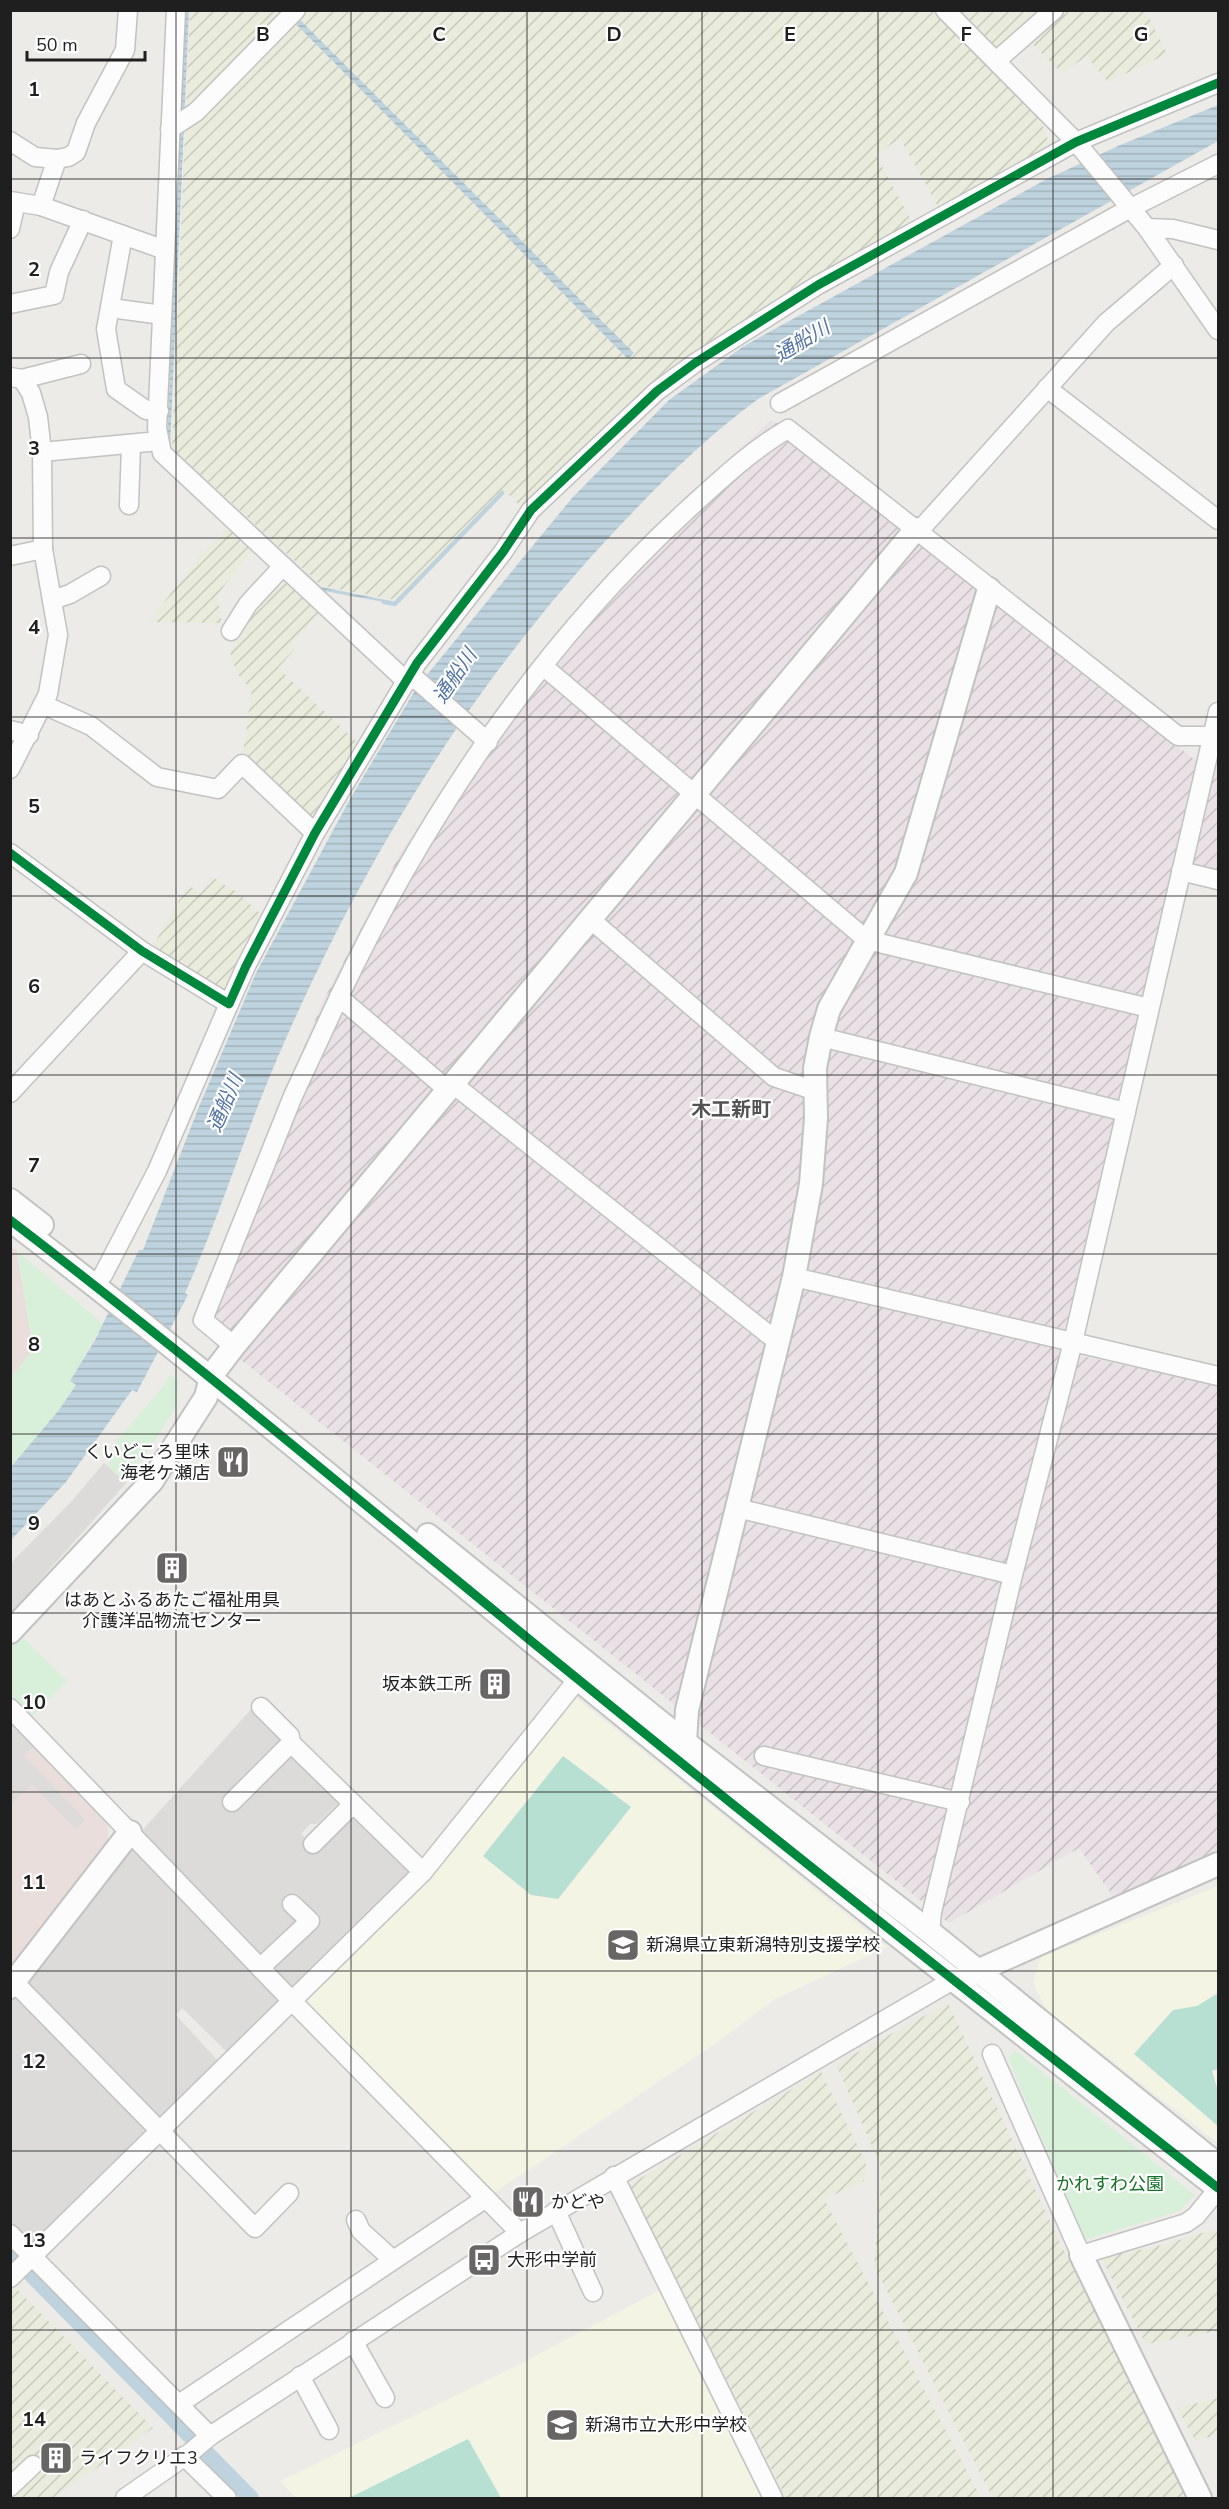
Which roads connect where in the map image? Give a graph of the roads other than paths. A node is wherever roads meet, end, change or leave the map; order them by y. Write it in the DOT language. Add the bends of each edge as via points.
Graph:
graph roads {
  1 [pos="128,10"];
  2 [pos="176,10"];
  3 [pos="945,10"];
  4 [pos="1054,10"];
  5 [pos="290,16"];
  6 [pos="996,61"];
  7 [pos="1218,83"];
  8 [pos="170,129"];
  9 [pos="10,141"];
  10 [pos="1076,142"];
  11 [pos="57,159"];
  12 [pos="1218,164"];
  13 [pos="13,201"];
  14 [pos="41,206"];
  15 [pos="1132,208"];
  16 [pos="83,220"];
  17 [pos="1148,228"];
  18 [pos="10,229"];
  19 [pos="123,236"];
  20 [pos="1218,240"];
  21 [pos="165,250"];
  22 [pos="1174,265"];
  23 [pos="10,304"];
  24 [pos="111,308"];
  25 [pos="1211,310"];
  26 [pos="162,315"];
  27 [pos="1218,330"];
  28 [pos="81,364"];
  29 [pos="15,375"];
  30 [pos="1047,388"];
  31 [pos="780,403"];
  32 [pos="159,411"];
  33 [pos="159,441"];
  34 [pos="131,445"];
  35 [pos="42,452"];
  36 [pos="129,504"];
  37 [pos="1218,520"];
  38 [pos="917,530"];
  39 [pos="43,549"];
  40 [pos="10,556"];
  41 [pos="283,566"];
  42 [pos="101,576"];
  43 [pos="989,589"];
  44 [pos="52,600"];
  45 [pos="231,632"];
  46 [pos="543,666"];
  47 [pos="411,680"];
  48 [pos="44,705"];
  49 [pos="1218,712"];
  50 [pos="10,730"];
  51 [pos="29,735"];
  52 [pos="481,736"];
  53 [pos="1213,736"];
  54 [pos="10,769"];
  55 [pos="696,794"];
  56 [pos="315,833"];
  57 [pos="10,853"];
  58 [pos="1181,871"];
  59 [pos="1218,880"];
  60 [pos="590,919"];
  61 [pos="867,940"];
  62 [pos="142,951"];
  63 [pos="339,997"];
  64 [pos="229,1004"];
  65 [pos="1149,1008"];
  66 [pos="821,1037"];
  67 [pos="451,1088"];
  68 [pos="816,1091"];
  69 [pos="10,1093"];
  70 [pos="1126,1112"];
  71 [pos="10,1200"];
  72 [pos="10,1220"];
  73 [pos="794,1277"];
  74 [pos="105,1281"];
  75 [pos="778,1342"];
  76 [pos="1073,1342"];
  77 [pos="234,1346"];
  78 [pos="206,1364"];
  79 [pos="1218,1376"];
  80 [pos="737,1508"];
  81 [pos="1013,1575"];
  82 [pos="10,1632"];
  83 [pos="578,1679"];
  84 [pos="261,1707"];
  85 [pos="10,1708"];
  86 [pos="685,1742"];
  87 [pos="291,1743"];
  88 [pos="764,1756"];
  89 [pos="232,1802"];
  90 [pos="960,1802"];
  91 [pos="353,1804"];
  92 [pos="130,1832"];
  93 [pos="313,1844"];
  94 [pos="1218,1864"];
  95 [pos="423,1872"];
  96 [pos="292,1904"];
  97 [pos="930,1932"];
  98 [pos="261,1968"];
  99 [pos="978,1972"];
  100 [pos="953,1980"];
  101 [pos="12,1985"];
  102 [pos="292,2001"];
  103 [pos="992,2054"];
  104 [pos="162,2131"];
  105 [pos="1218,2165"];
  106 [pos="614,2176"];
  107 [pos="1218,2189"];
  108 [pos="289,2193"];
  109 [pos="486,2198"];
  110 [pos="555,2211"];
  111 [pos="356,2220"];
  112 [pos="520,2233"];
  113 [pos="10,2234"];
  114 [pos="1081,2255"];
  115 [pos="32,2257"];
  116 [pos="393,2260"];
  117 [pos="12,2277"];
  118 [pos="593,2292"];
  119 [pos="353,2341"];
  120 [pos="300,2376"];
  121 [pos="385,2398"];
  122 [pos="185,2400"];
  123 [pos="329,2430"];
  124 [pos="198,2447"];
  125 [pos="33,2465"];
  126 [pos="10,2487"];
  127 [pos="125,2499"];
  128 [pos="227,2499"];
  129 [pos="773,2499"];
  130 [pos="1200,2499"];
  1 -- 11 [label="street" via="125,50 86,123 76,152"];
  2 -- 8 [label="street"];
  3 -- 6 [label="street"];
  4 -- 6 [label="street"];
  5 -- 8 [label="street" via="188,117"];
  6 -- 10 [label="street"];
  7 -- 10 [label="street"];
  8 -- 21 [label="street"];
  9 -- 11 [label="street" via="35,157"];
  10 -- 15 [label="street"];
  10 -- 47 [label="street" via="818,285 657,391 531,510"];
  11 -- 14 [label="street"];
  12 -- 15 [label="street"];
  13 -- 14 [label="street"];
  13 -- 18 [label="street"];
  14 -- 16 [label="street"];
  15 -- 17 [label="street"];
  15 -- 31 [label="street"];
  16 -- 19 [label="street"];
  16 -- 23 [label="street" via="59,272 54,296"];
  17 -- 20 [label="street" via="1173,229"];
  17 -- 22 [label="street"];
  19 -- 21 [label="street"];
  19 -- 24 [label="street"];
  21 -- 26 [label="street"];
  22 -- 25 [label="street"];
  22 -- 30 [label="street" via="1106,323"];
  24 -- 26 [label="street"];
  24 -- 32 [label="street" via="106,329 116,389 146,410"];
  25 -- 27 [label="street"];
  26 -- 32 [label="street"];
  28 -- 29 [label="street"];
  29 -- 35 [label="street" via="31,393"];
  30 -- 37 [label="street"];
  30 -- 38 [label="street"];
  32 -- 33 [label="street"];
  33 -- 34 [label="street"];
  33 -- 41 [label="street" via="162,453"];
  34 -- 35 [label="street"];
  34 -- 36 [label="street"];
  35 -- 39 [label="street"];
  38 -- 43 [label="street"];
  38 -- 46 [label="street" via="788,429 726,475 655,539"];
  38 -- 55 [label="street"];
  39 -- 40 [label="street"];
  39 -- 44 [label="street"];
  41 -- 45 [label="street" via="248,604"];
  41 -- 47 [label="street"];
  42 -- 44 [label="street"];
  43 -- 53 [label="street" via="1178,736"];
  43 -- 61 [label="street" via="906,873"];
  44 -- 48 [label="street" via="58,635"];
  46 -- 52 [label="street"];
  46 -- 55 [label="street"];
  47 -- 52 [label="street"];
  47 -- 56 [label="street"];
  48 -- 51 [label="street"];
  48 -- 56 [label="street" via="91,726 157,777 218,789 242,764"];
  49 -- 53 [label="street"];
  50 -- 51 [label="street"];
  51 -- 54 [label="street"];
  52 -- 63 [label="street" via="385,905"];
  53 -- 58 [label="street"];
  55 -- 60 [label="street"];
  55 -- 61 [label="street"];
  56 -- 64 [label="street"];
  57 -- 62 [label="street"];
  58 -- 59 [label="street"];
  58 -- 65 [label="street"];
  60 -- 67 [label="street"];
  60 -- 68 [label="street" via="774,1077"];
  61 -- 65 [label="street"];
  61 -- 66 [label="street" via="829,1009"];
  62 -- 64 [label="street"];
  62 -- 69 [label="street"];
  63 -- 67 [label="street"];
  63 -- 77 [label="street" via="293,1096 203,1320"];
  64 -- 74 [label="street"];
  65 -- 70 [label="street"];
  66 -- 68 [label="street" via="815,1068"];
  66 -- 70 [label="street"];
  67 -- 75 [label="street"];
  67 -- 77 [label="street"];
  68 -- 73 [label="street" via="811,1184"];
  70 -- 76 [label="street"];
  71 -- 74 [label="street"];
  72 -- 74 [label="street"];
  73 -- 75 [label="street"];
  73 -- 76 [label="street"];
  74 -- 78 [label="street"];
  75 -- 80 [label="street"];
  76 -- 79 [label="street"];
  76 -- 81 [label="street"];
  77 -- 78 [label="street"];
  78 -- 82 [label="street" via="206,1397 152,1481"];
  78 -- 83 [label="street"];
  78 -- 86 [label="street"];
  80 -- 81 [label="street"];
  80 -- 86 [label="street" via="687,1710"];
  81 -- 90 [label="street"];
  83 -- 95 [label="street"];
  83 -- 100 [label="street"];
  84 -- 87 [label="street" via="290,1736"];
  85 -- 92 [label="street"];
  86 -- 97 [label="street"];
  87 -- 89 [label="street"];
  87 -- 91 [label="street"];
  88 -- 90 [label="street"];
  90 -- 97 [label="street"];
  91 -- 93 [label="street"];
  91 -- 95 [label="street"];
  92 -- 98 [label="street"];
  92 -- 101 [label="street"];
  94 -- 99 [label="street"];
  95 -- 102 [label="street"];
  96 -- 98 [label="street" via="310,1920"];
  97 -- 99 [label="street"];
  98 -- 102 [label="street"];
  99 -- 100 [label="street"];
  99 -- 105 [label="street"];
  100 -- 106 [label="street"];
  100 -- 107 [label="street"];
  101 -- 104 [label="street"];
  102 -- 104 [label="street"];
  102 -- 109 [label="street"];
  103 -- 114 [label="street"];
  104 -- 108 [label="street" via="255,2228"];
  104 -- 115 [label="street"];
  106 -- 110 [label="street"];
  106 -- 129 [label="street"];
  107 -- 114 [label="street" via="1186,2223"];
  109 -- 112 [label="street"];
  109 -- 116 [label="street"];
  110 -- 112 [label="street"];
  110 -- 118 [label="street"];
  111 -- 116 [label="street" via="361,2231"];
  112 -- 119 [label="street"];
  113 -- 115 [label="street"];
  114 -- 130 [label="street"];
  115 -- 117 [label="street"];
  115 -- 124 [label="street"];
  116 -- 122 [label="street"];
  119 -- 120 [label="street"];
  119 -- 121 [label="street"];
  120 -- 123 [label="street"];
  120 -- 124 [label="street"];
  124 -- 127 [label="street"];
  124 -- 128 [label="street"];
  125 -- 126 [label="street"];
}
